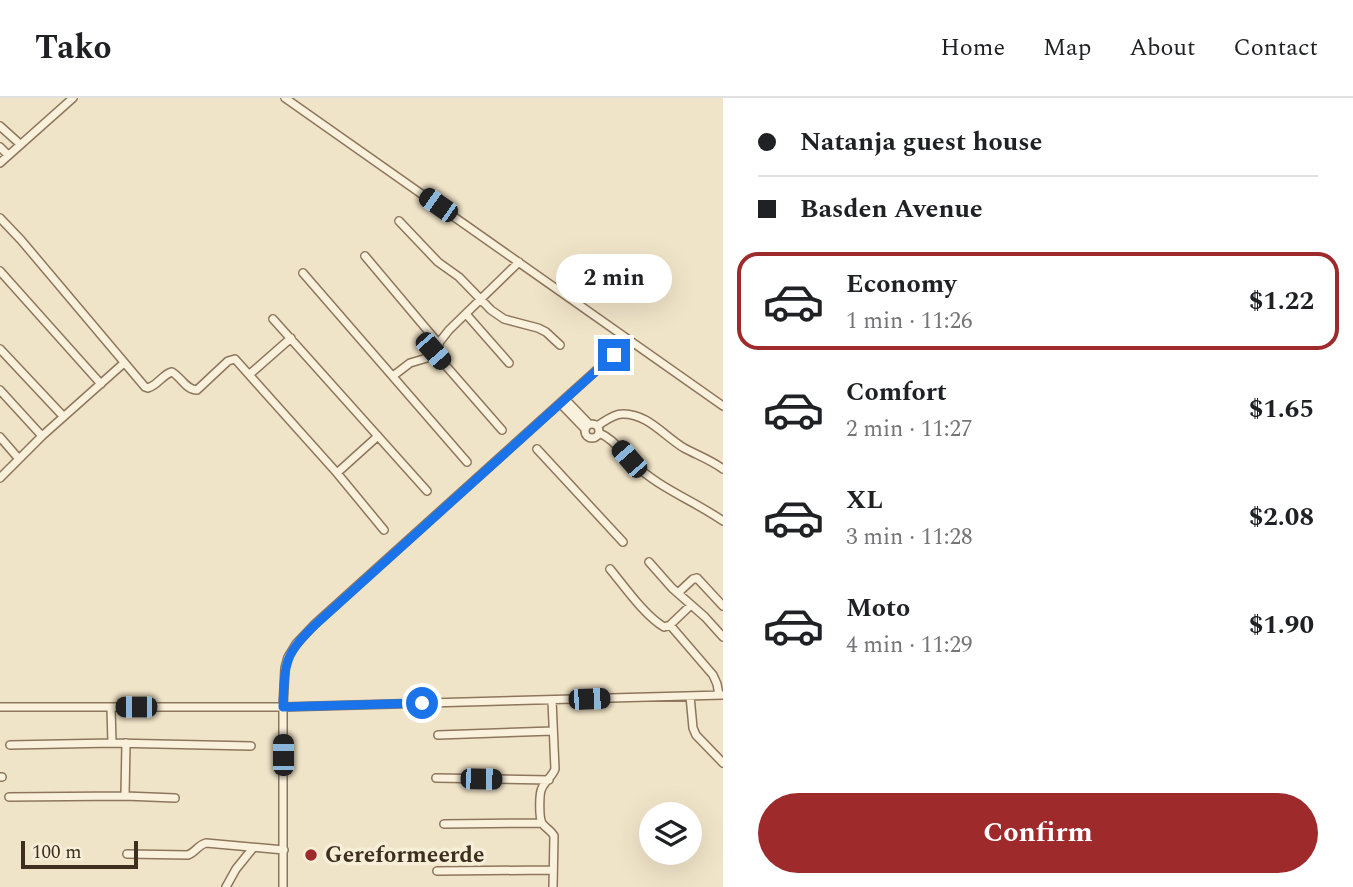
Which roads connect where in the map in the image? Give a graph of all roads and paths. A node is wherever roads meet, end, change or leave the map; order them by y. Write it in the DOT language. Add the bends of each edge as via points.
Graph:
graph roads {
  1 [pos="73,98"];
  2 [pos="285,98"];
  3 [pos="0,126"];
  4 [pos="20,144"];
  5 [pos="0,147"];
  6 [pos="8,155"];
  7 [pos="0,163"];
  8 [pos="0,218"];
  9 [pos="399,221"];
  10 [pos="365,256"];
  11 [pos="519,262"];
  12 [pos="0,271"];
  13 [pos="303,274"];
  14 [pos="481,299"];
  15 [pos="466,314"];
  16 [pos="273,319"];
  17 [pos="291,338"];
  18 [pos="630,340"];
  19 [pos="439,344"];
  20 [pos="561,345"];
  21 [pos="0,349"];
  22 [pos="433,351"];
  23 [pos="124,363"];
  24 [pos="509,363"];
  25 [pos="250,374"];
  26 [pos="394,376"];
  27 [pos="101,384"];
  28 [pos="0,390"];
  29 [pos="563,400"];
  30 [pos="723,406"];
  31 [pos="63,416"];
  32 [pos="593,428"];
  33 [pos="502,430"];
  34 [pos="42,436"];
  35 [pos="378,436"];
  36 [pos="0,437"];
  37 [pos="537,449"];
  38 [pos="19,459"];
  39 [pos="467,462"];
  40 [pos="723,469"];
  41 [pos="337,473"];
  42 [pos="0,478"];
  43 [pos="427,491"];
  44 [pos="723,522"];
  45 [pos="384,530"];
  46 [pos="623,542"];
  47 [pos="649,562"];
  48 [pos="610,569"];
  49 [pos="678,593"];
  50 [pos="691,605"];
  51 [pos="723,606"];
  52 [pos="670,625"];
  53 [pos="723,637"];
  54 [pos="721,695"];
  55 [pos="690,696"];
  56 [pos="552,700"];
  57 [pos="0,707"];
  58 [pos="283,707"];
  59 [pos="111,708"];
  60 [pos="553,731"];
  61 [pos="438,735"];
  62 [pos="112,743"];
  63 [pos="126,743"];
  64 [pos="10,745"];
  65 [pos="251,746"];
  66 [pos="723,763"];
  67 [pos="436,778"];
  68 [pos="549,780"];
  69 [pos="125,796"];
  70 [pos="9,797"];
  71 [pos="175,798"];
  72 [pos="542,823"];
  73 [pos="444,824"];
  74 [pos="253,848"];
  75 [pos="284,850"];
  76 [pos="127,854"];
  77 [pos="553,870"];
  78 [pos="437,871"];
  79 [pos="226,887"];
  80 [pos="283,887"];
  81 [pos="553,887"];
  1 -- 4 [label="street"];
  2 -- 11 [label="street"];
  3 -- 4 [label="street"];
  4 -- 6 [label="street"];
  5 -- 6 [label="street"];
  6 -- 7 [label="street"];
  8 -- 23 [label="street"];
  9 -- 14 [label="street"];
  10 -- 19 [label="street"];
  11 -- 14 [label="street"];
  11 -- 18 [label="street"];
  12 -- 27 [label="street"];
  13 -- 26 [label="street"];
  14 -- 15 [label="street"];
  14 -- 20 [label="street" via="504,319 538,328"];
  15 -- 19 [label="street"];
  15 -- 24 [label="street"];
  16 -- 17 [label="street"];
  17 -- 25 [label="street"];
  17 -- 35 [label="street"];
  18 -- 29 [label="street"];
  18 -- 30 [label="street"];
  19 -- 22 [label="street"];
  21 -- 31 [label="street"];
  22 -- 26 [label="street"];
  22 -- 33 [label="street"];
  23 -- 25 [label="street" via="148,388 172,372 197,390 232,359"];
  23 -- 27 [label="street"];
  25 -- 41 [label="street"];
  26 -- 39 [label="street"];
  27 -- 31 [label="street"];
  28 -- 34 [label="street"];
  29 -- 32 [label="street"];
  29 -- 58 [label="street" via="305,634 288,657"];
  31 -- 34 [label="street"];
  32 -- 40 [label="street" via="616,415 639,417"];
  32 -- 44 [label="street" via="608,436 648,477"];
  34 -- 38 [label="street"];
  35 -- 41 [label="street"];
  35 -- 43 [label="street"];
  36 -- 38 [label="street"];
  37 -- 46 [label="street"];
  38 -- 42 [label="street"];
  41 -- 45 [label="street"];
  47 -- 49 [label="street"];
  48 -- 52 [label="street" via="656,622"];
  49 -- 50 [label="street"];
  49 -- 51 [label="street" via="697,578"];
  50 -- 52 [label="street"];
  50 -- 53 [label="street"];
  52 -- 54 [label="street" via="713,675"];
  54 -- 55 [label="street"];
  55 -- 56 [label="street"];
  55 -- 66 [label="street" via="693,728"];
  56 -- 58 [label="street"];
  56 -- 60 [label="street"];
  57 -- 59 [label="street"];
  58 -- 59 [label="street"];
  58 -- 75 [label="street"];
  59 -- 62 [label="street"];
  60 -- 61 [label="street"];
  60 -- 68 [label="street" via="555,769"];
  62 -- 63 [label="street"];
  62 -- 64 [label="street"];
  63 -- 65 [label="street"];
  63 -- 69 [label="street"];
  67 -- 68 [label="street"];
  68 -- 72 [label="street" via="540,791"];
  69 -- 70 [label="street"];
  69 -- 71 [label="street"];
  72 -- 73 [label="street"];
  72 -- 77 [label="street" via="554,836"];
  74 -- 75 [label="street"];
  74 -- 76 [label="street" via="206,843 188,855"];
  74 -- 79 [label="street"];
  75 -- 80 [label="street"];
  77 -- 78 [label="street"];
  77 -- 81 [label="street"];
}
